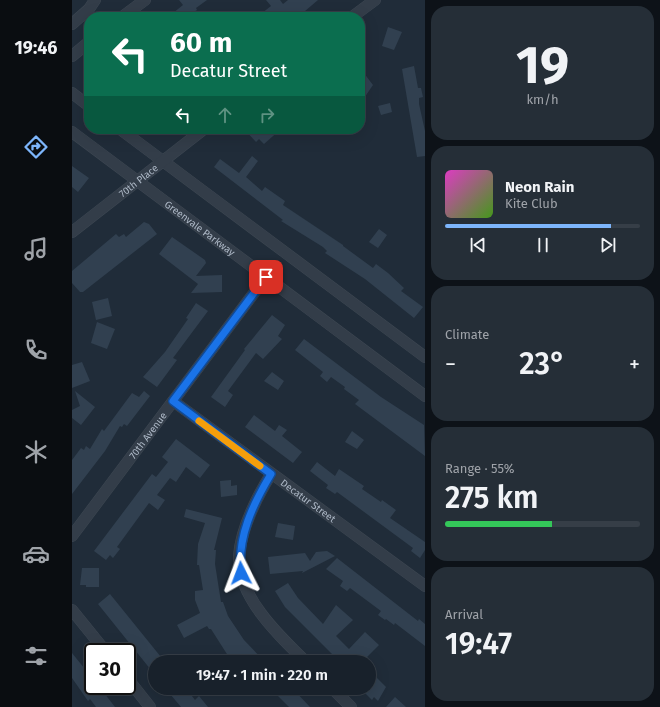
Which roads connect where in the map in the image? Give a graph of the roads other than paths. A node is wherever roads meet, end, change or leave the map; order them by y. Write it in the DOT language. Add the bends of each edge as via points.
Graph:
graph roads {
  1 [pos="95,0"];
  2 [pos="145,0"];
  3 [pos="375,0"];
  4 [pos="87,12"];
  5 [pos="129,12"];
  6 [pos="359,12"];
  7 [pos="84,14"];
  8 [pos="72,24"];
  9 [pos="84,46"];
  10 [pos="72,56"];
  11 [pos="72,93"];
  12 [pos="84,102"];
  13 [pos="72,132"];
  14 [pos="127,134"];
  15 [pos="197,134"];
  16 [pos="163,160"];
  17 [pos="137,181"];
  18 [pos="72,232"];
  19 [pos="266,277"];
  20 [pos="425,357"];
  21 [pos="425,396"];
  22 [pos="173,401"];
  23 [pos="271,474"];
  24 [pos="72,536"];
  25 [pos="425,586"];
  26 [pos="72,610"];
  27 [pos="99,643"];
  28 [pos="298,655"];
  29 [pos="136,689"];
  30 [pos="339,695"];
  31 [pos="150,707"];
  32 [pos="351,707"];
  1 -- 4 [label="street"];
  2 -- 5 [label="street"];
  3 -- 6 [label="street"];
  7 -- 8 [label="street"];
  9 -- 10 [label="street"];
  11 -- 12 [label="street"];
  13 -- 17 [label="street, Greenvale Parkway"];
  14 -- 16 [label="street"];
  15 -- 16 [label="street, 70th Place"];
  16 -- 17 [label="street, 70th Place"];
  16 -- 20 [label="street"];
  17 -- 18 [label="street, 70th Place"];
  17 -- 19 [label="street, Greenvale Parkway"];
  19 -- 21 [label="street, Greenvale Parkway"];
  19 -- 22 [label="street, 70th Avenue"];
  22 -- 23 [label="street, Decatur Street"];
  22 -- 24 [label="street, 70th Avenue"];
  23 -- 25 [label="street, Decatur Street"];
  23 -- 28 [label="street" via="257,498 246,527 239,556 241,573 260,613 280,638"];
  26 -- 27 [label="street"];
  29 -- 31 [label="street"];
  30 -- 32 [label="street"];
}
